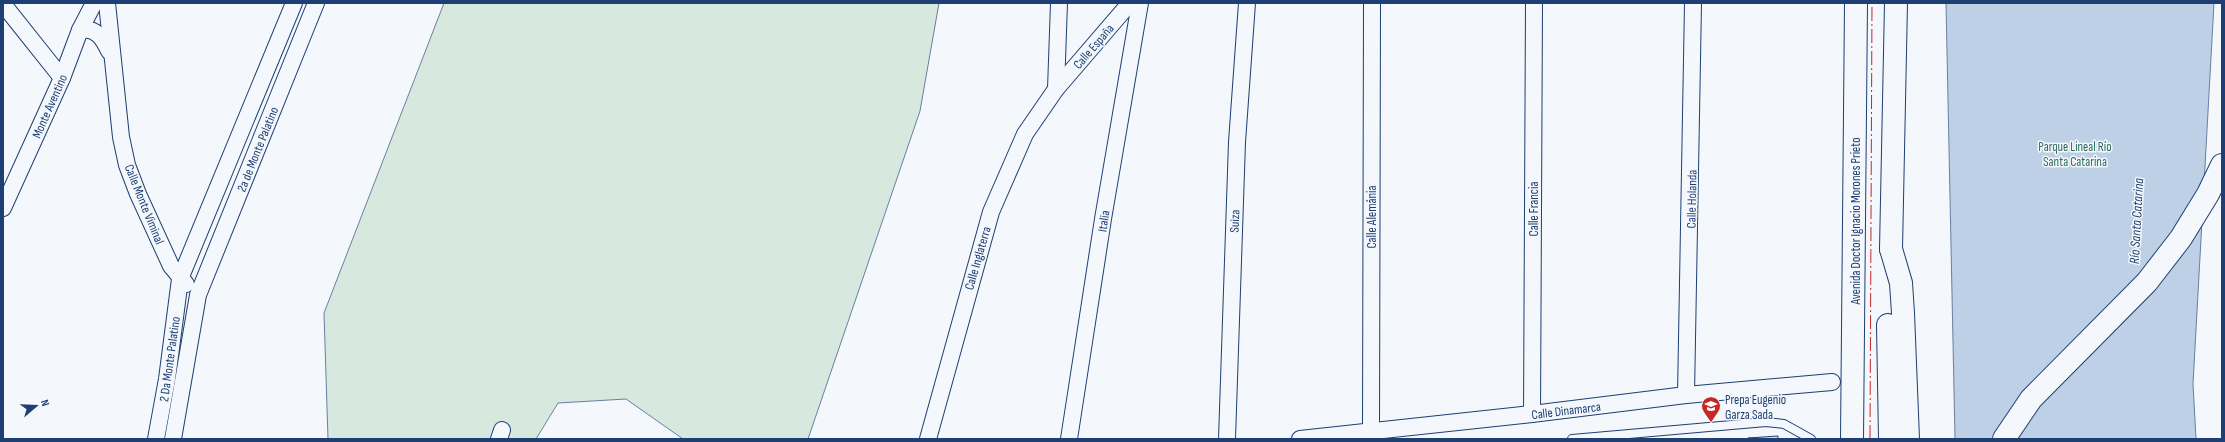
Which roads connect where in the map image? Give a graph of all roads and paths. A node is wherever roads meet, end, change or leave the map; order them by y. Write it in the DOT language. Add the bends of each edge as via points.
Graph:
graph roads {
  1 [pos="94,3"];
  2 [pos="107,3"];
  3 [pos="294,3"];
  4 [pos="316,3"];
  5 [pos="1060,3"];
  6 [pos="1130,3"];
  7 [pos="1140,3"];
  8 [pos="1247,3"];
  9 [pos="1372,3"];
  10 [pos="1534,3"];
  11 [pos="1693,3"];
  12 [pos="1856,3"];
  13 [pos="1896,3"];
  14 [pos="3,4"];
  15 [pos="80,30"];
  16 [pos="111,54"];
  17 [pos="62,78"];
  18 [pos="1056,89"];
  19 [pos="2222,165"];
  20 [pos="3,208"];
  21 [pos="1891,250"];
  22 [pos="180,279"];
  23 [pos="198,294"];
  24 [pos="1832,382"];
  25 [pos="1686,395"];
  26 [pos="1532,414"];
  27 [pos="1371,431"];
  28 [pos="156,439"];
  29 [pos="173,439"];
  30 [pos="928,439"];
  31 [pos="1069,439"];
  32 [pos="1226,439"];
  33 [pos="1300,439"];
  34 [pos="1572,439"];
  35 [pos="1811,439"];
  36 [pos="1852,439"];
  37 [pos="1890,439"];
  38 [pos="1908,439"];
  39 [pos="2004,439"];
  1 -- 15 [label="street, Monte Aventino"];
  2 -- 16 [label="street, Calle Monte Viminal"];
  3 -- 22 [label="street, 2a de Monte Palatino"];
  4 -- 23 [label="street, 2a de Monte Palatino"];
  5 -- 18 [label="street"];
  6 -- 18 [label="street, Calle España"];
  7 -- 31 [label="street, Italia"];
  8 -- 32 [label="street, Suiza" via="1237,142"];
  9 -- 27 [label="street, Calle Alemánia"];
  10 -- 26 [label="street, Calle Francia"];
  11 -- 25 [label="street, Calle Holanda"];
  12 -- 36 [label="main road, Avenida Doctor Ignacio Morones Prieto"];
  13 -- 21 [label="main road"];
  14 -- 17 [label="street"];
  15 -- 16 [label="street, Calle Monte Viminal" via="88,29 100,35"];
  15 -- 17 [label="street, Monte Aventino"];
  16 -- 22 [label="street, Calle Monte Viminal" via="127,165 171,266"];
  17 -- 20 [label="street, Monte Aventino"];
  18 -- 30 [label="street, Calle Inglaterra" via="1025,134 991,212"];
  19 -- 39 [label="main road" via="2185,232 2147,282 2031,399"];
  21 -- 37 [label="main road" via="1888,312"];
  21 -- 38 [label="main road" via="1900,283 1903,313"];
  22 -- 23 [label="street, Calle Monte Viminal"];
  22 -- 28 [label="street, 2 Da Monte Palatino"];
  23 -- 29 [label="street, 2 Da Monte Palatino"];
  24 -- 25 [label="street, Calle Dinamarca"];
  25 -- 26 [label="street, Calle Dinamarca"];
  26 -- 27 [label="street, Calle Dinamarca"];
  27 -- 33 [label="street, Calle Dinamarca"];
  34 -- 35 [label="lane" via="1766,422 1784,424"];
}
